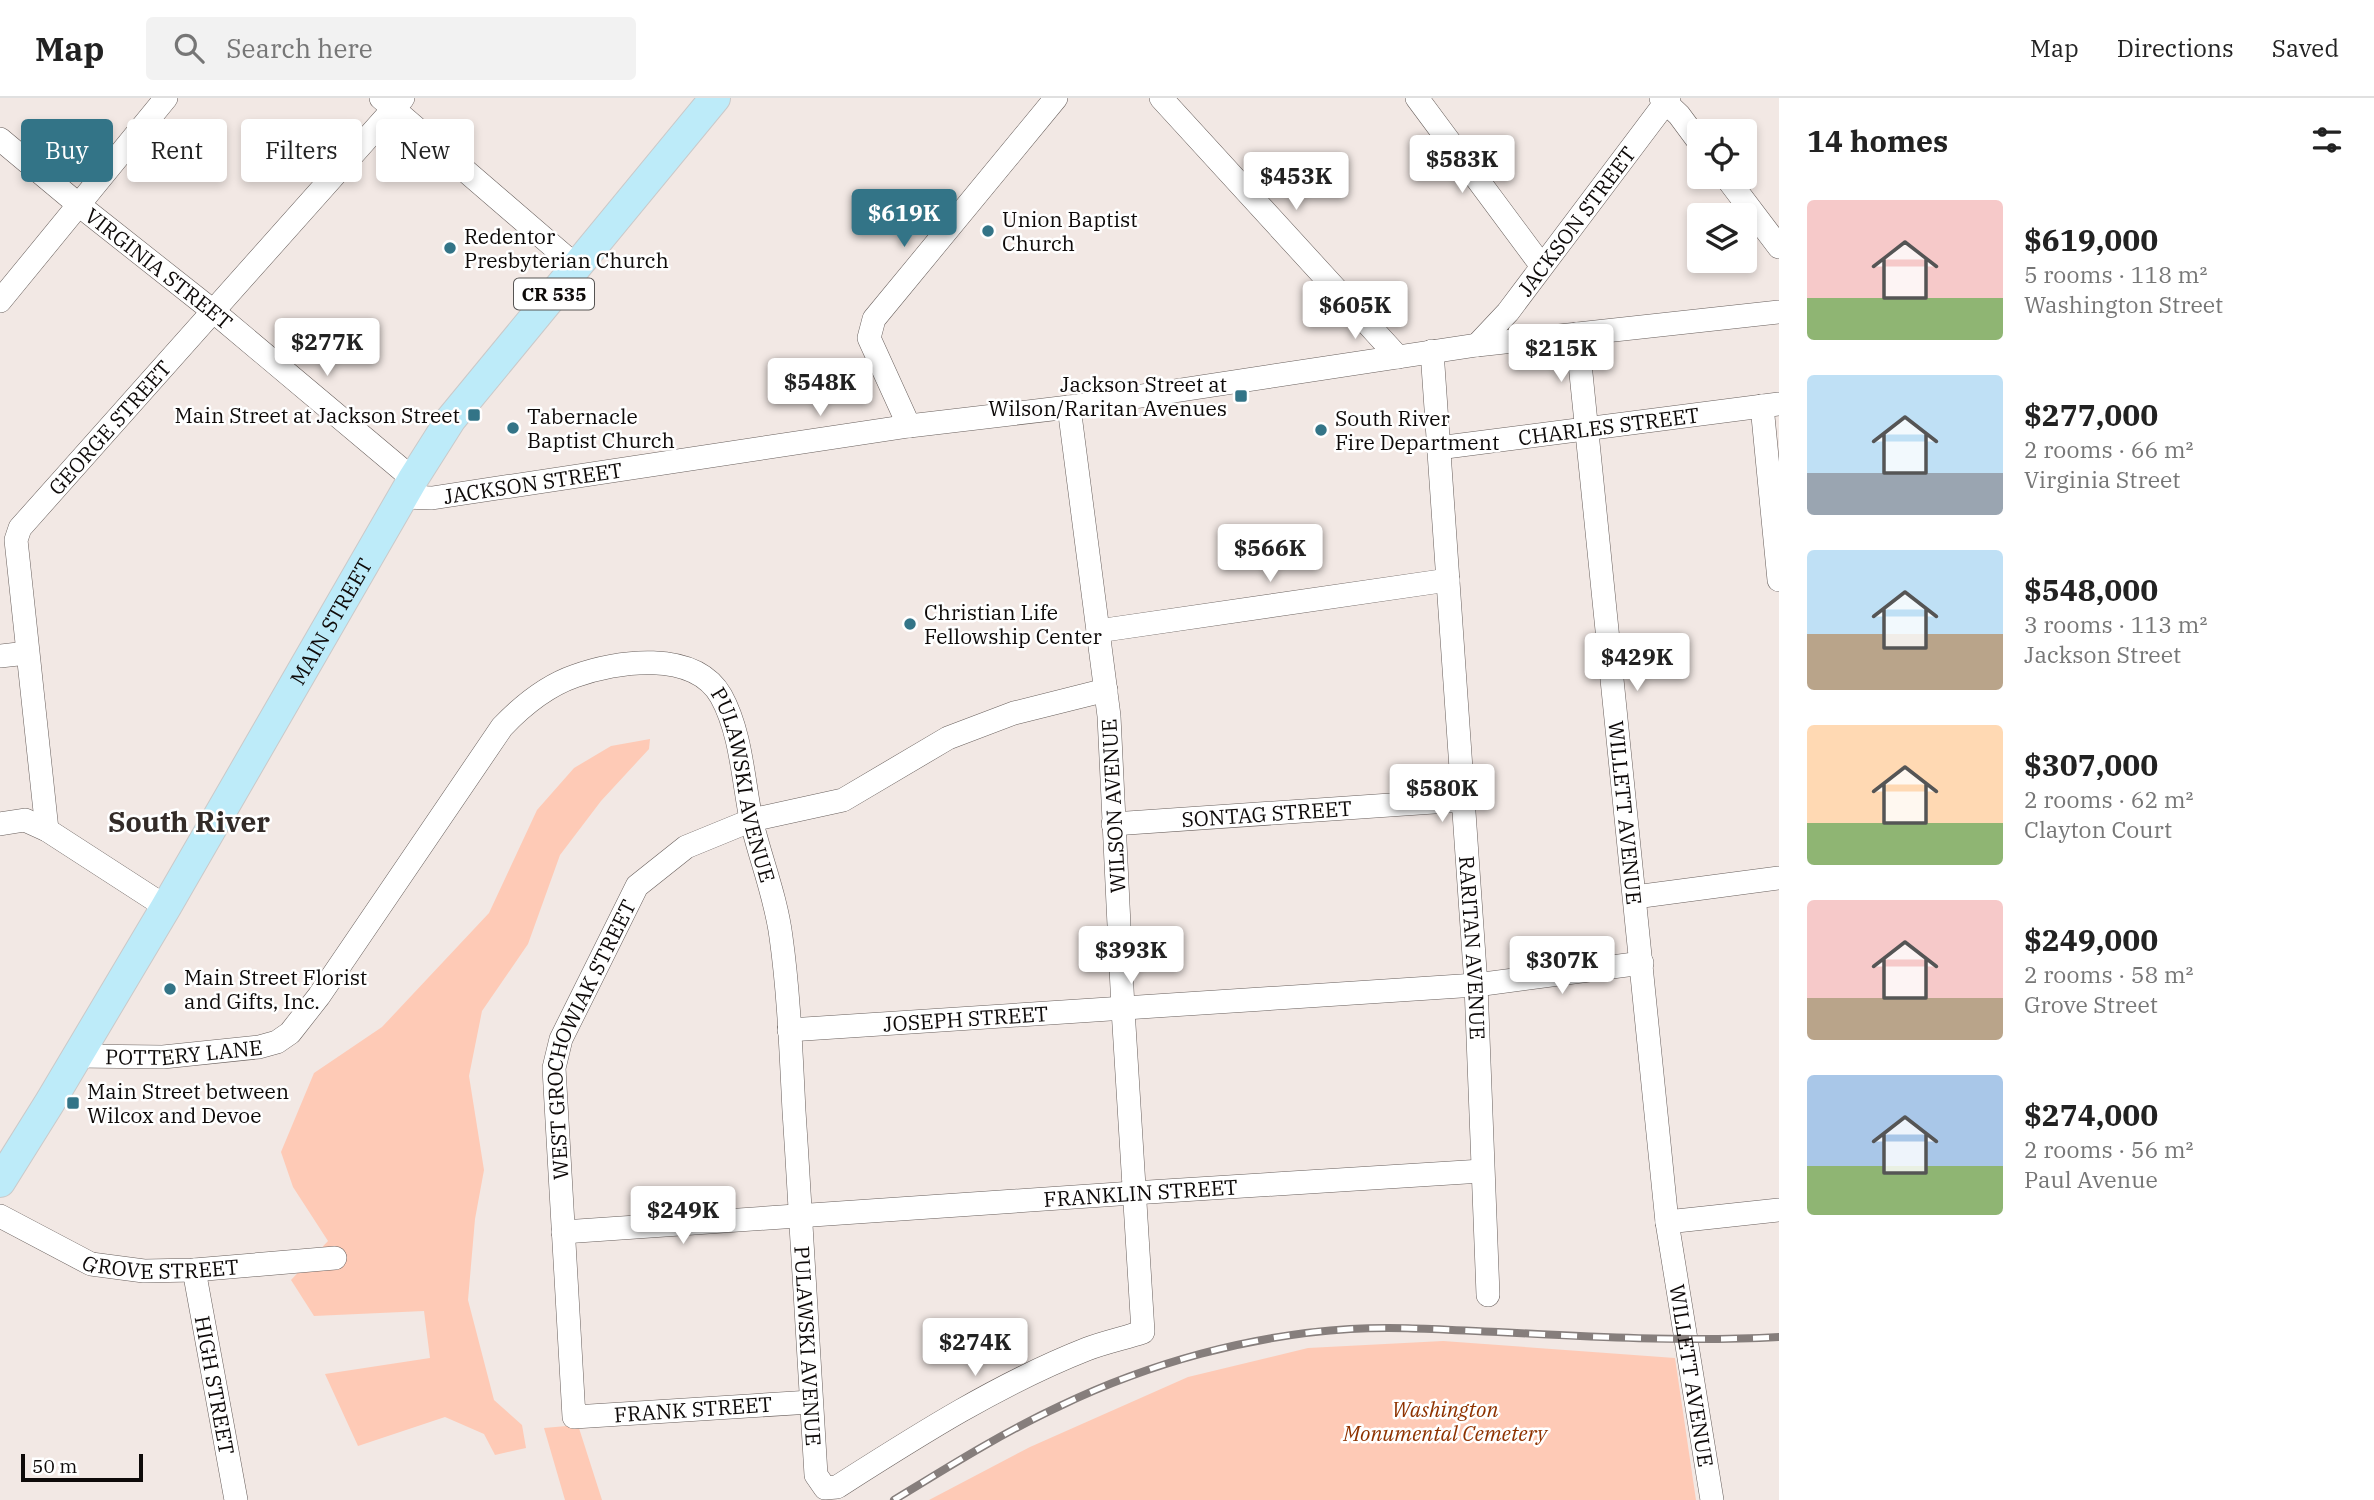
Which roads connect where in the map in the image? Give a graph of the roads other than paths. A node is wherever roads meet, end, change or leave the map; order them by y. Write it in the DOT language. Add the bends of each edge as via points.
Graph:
graph roads {
  1 [pos="166,98"];
  2 [pos="715,98"];
  3 [pos="1056,98"];
  4 [pos="1161,98"];
  5 [pos="1417,98"];
  6 [pos="1665,99"];
  7 [pos="392,102"];
  8 [pos="1687,126"];
  9 [pos="0,139"];
  10 [pos="1735,189"];
  11 [pos="79,205"];
  12 [pos="1779,247"];
  13 [pos="1541,265"];
  14 [pos="576,266"];
  15 [pos="0,301"];
  16 [pos="213,311"];
  17 [pos="1779,312"];
  18 [pos="1577,334"];
  19 [pos="1476,345"];
  20 [pos="1432,351"];
  21 [pos="1398,356"];
  22 [pos="1770,405"];
  23 [pos="1069,407"];
  24 [pos="909,426"];
  25 [pos="1588,428"];
  26 [pos="1438,448"];
  27 [pos="408,488"];
  28 [pos="1448,580"];
  29 [pos="1779,580"];
  30 [pos="1098,631"];
  31 [pos="27,653"];
  32 [pos="0,656"];
  33 [pos="1106,690"];
  34 [pos="1463,800"];
  35 [pos="752,820"];
  36 [pos="0,824"];
  37 [pos="1113,824"];
  38 [pos="47,830"];
  39 [pos="1779,878"];
  40 [pos="1635,897"];
  41 [pos="166,907"];
  42 [pos="1642,963"];
  43 [pos="1476,985"];
  44 [pos="1123,1009"];
  45 [pos="789,1030"];
  46 [pos="290,1032"];
  47 [pos="76,1056"];
  48 [pos="1482,1171"];
  49 [pos="0,1182"];
  50 [pos="1133,1193"];
  51 [pos="1779,1210"];
  52 [pos="0,1216"];
  53 [pos="801,1217"];
  54 [pos="1667,1222"];
  55 [pos="563,1232"];
  56 [pos="335,1258"];
  57 [pos="194,1270"];
  58 [pos="1488,1295"];
  59 [pos="811,1402"];
  60 [pos="574,1417"];
  61 [pos="825,1489"];
  62 [pos="236,1500"];
  63 [pos="1712,1500"];
  1 -- 11 [label="street"];
  2 -- 14 [label="main road, MAIN STREET / CR 535"];
  3 -- 24 [label="street" via="874,319 869,338"];
  4 -- 21 [label="street"];
  5 -- 13 [label="street"];
  6 -- 8 [label="street"];
  6 -- 13 [label="street, JACKSON STREET"];
  7 -- 14 [label="street"];
  7 -- 16 [label="street, GEORGE STREET"];
  9 -- 11 [label="street, VIRGINIA STREET"];
  10 -- 12 [label="street"];
  11 -- 15 [label="street"];
  11 -- 16 [label="street, VIRGINIA STREET"];
  13 -- 19 [label="street, JACKSON STREET" via="1508,312"];
  14 -- 27 [label="main road, MAIN STREET / CR 535" via="451,419"];
  16 -- 27 [label="street, VIRGINIA STREET"];
  16 -- 31 [label="street, GEORGE STREET" via="20,528 16,540"];
  17 -- 18 [label="street"];
  18 -- 19 [label="street"];
  18 -- 25 [label="street, WILLETT AVENUE"];
  19 -- 20 [label="street, JACKSON STREET"];
  20 -- 21 [label="street, JACKSON STREET"];
  20 -- 26 [label="street, RARITAN AVENUE"];
  21 -- 23 [label="street, JACKSON STREET"];
  22 -- 25 [label="street, CHARLES STREET"];
  22 -- 29 [label="street"];
  23 -- 24 [label="street, JACKSON STREET"];
  23 -- 30 [label="street, WILSON AVENUE"];
  24 -- 27 [label="street, JACKSON STREET" via="432,498"];
  25 -- 26 [label="street, CHARLES STREET"];
  25 -- 40 [label="street, WILLETT AVENUE"];
  26 -- 28 [label="street, RARITAN AVENUE"];
  27 -- 41 [label="main road, MAIN STREET / CR 535"];
  28 -- 30 [label="street"];
  28 -- 34 [label="street, RARITAN AVENUE"];
  30 -- 33 [label="street, WILSON AVENUE"];
  31 -- 32 [label="street"];
  31 -- 38 [label="street, GEORGE STREET"];
  33 -- 35 [label="street, WEST GROCHOWIAK STREET" via="1014,713 948,738 842,800"];
  33 -- 37 [label="street, WILSON AVENUE"];
  34 -- 37 [label="street, SONTAG STREET"];
  34 -- 43 [label="street, RARITAN AVENUE"];
  35 -- 45 [label="street, PULAWSKI AVENUE" via="781,935"];
  35 -- 46 [label="street, PULAWSKI AVENUE" via="732,723 710,683 666,663 625,663 574,676 535,697 502,727"];
  35 -- 55 [label="street, WEST GROCHOWIAK STREET" via="686,848 637,886 561,1039 554,1068"];
  36 -- 38 [label="street" via="25,820"];
  37 -- 44 [label="street, WILSON AVENUE"];
  38 -- 41 [label="street"];
  39 -- 40 [label="street"];
  40 -- 42 [label="street, WILLETT AVENUE"];
  41 -- 47 [label="main road, MAIN STREET / CR 535"];
  42 -- 43 [label="street, JOSEPH STREET"];
  42 -- 54 [label="street, WILLETT AVENUE"];
  43 -- 44 [label="street, JOSEPH STREET"];
  43 -- 48 [label="street, RARITAN AVENUE"];
  44 -- 45 [label="street, JOSEPH STREET"];
  44 -- 50 [label="street, WILSON AVENUE"];
  45 -- 53 [label="street, PULAWSKI AVENUE"];
  46 -- 47 [label="street, POTTERY LANE" via="277,1042 238,1050 163,1057"];
  47 -- 49 [label="main road, MAIN STREET / CR 535"];
  48 -- 50 [label="street, FRANKLIN STREET"];
  48 -- 58 [label="street, RARITAN AVENUE"];
  50 -- 53 [label="street, FRANKLIN STREET"];
  50 -- 61 [label="street, WILSON AVENUE" via="1143,1332 1089,1348 1030,1374 939,1422 837,1487"];
  51 -- 54 [label="street"];
  52 -- 57 [label="street, GROVE STREET" via="91,1264 144,1271"];
  53 -- 55 [label="street"];
  53 -- 59 [label="street, PULAWSKI AVENUE"];
  54 -- 63 [label="street, WILLETT AVENUE"];
  55 -- 60 [label="street, WEST GROCHOWIAK STREET"];
  56 -- 57 [label="street, GROVE STREET"];
  57 -- 62 [label="street, HIGH STREET"];
  59 -- 60 [label="street, FRANK STREET"];
  59 -- 61 [label="street, PULAWSKI AVENUE" via="816,1475"];
}
